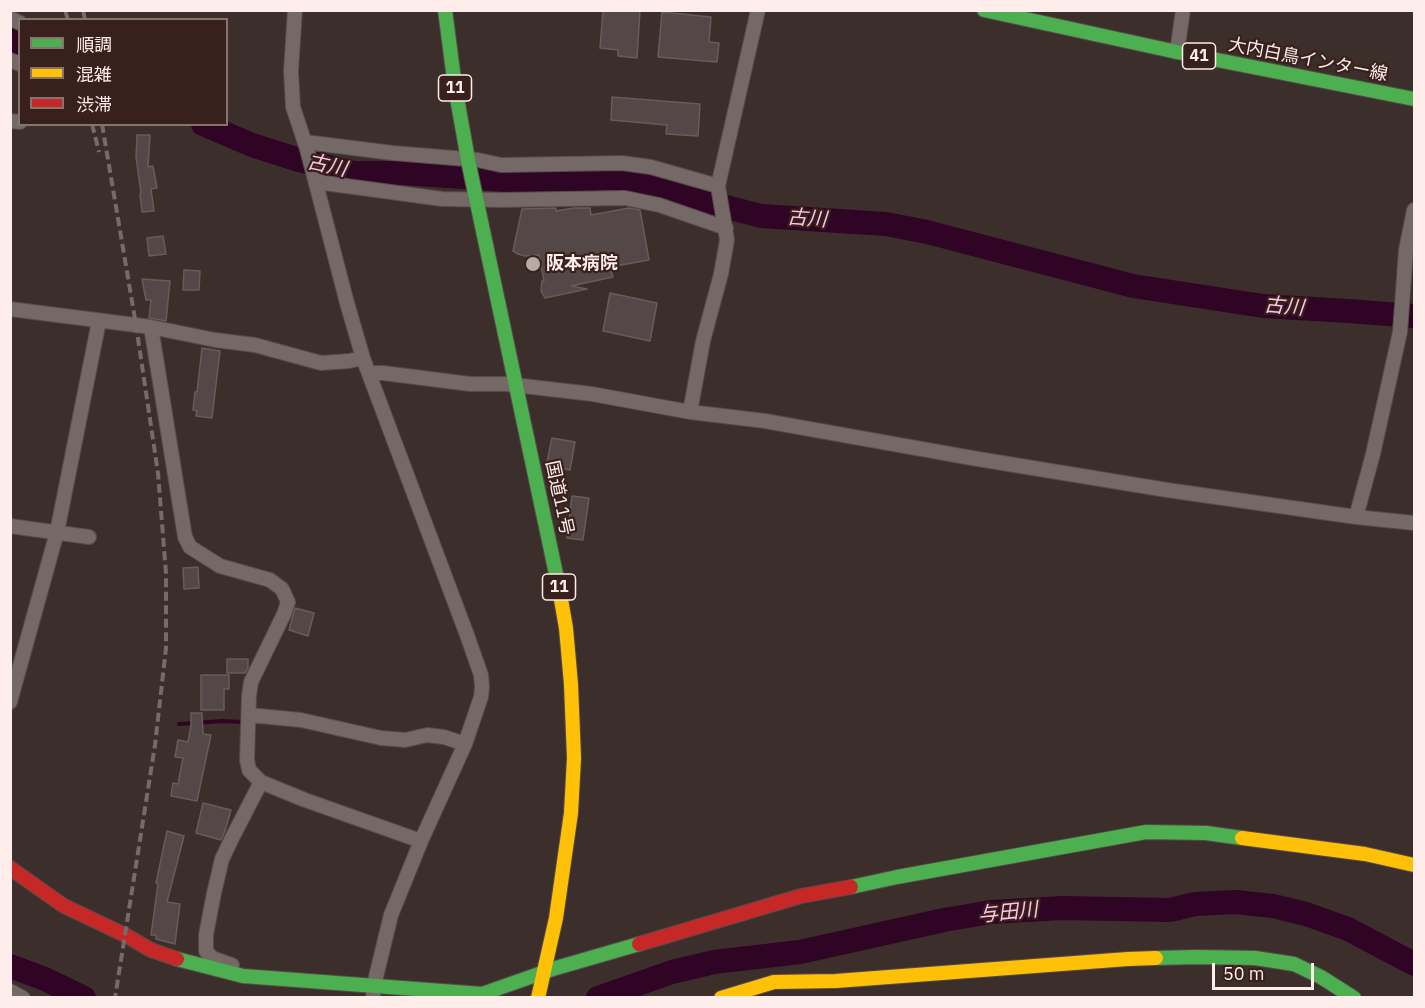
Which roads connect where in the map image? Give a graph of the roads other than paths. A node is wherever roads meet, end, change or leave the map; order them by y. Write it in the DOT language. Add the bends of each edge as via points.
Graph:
graph roads {
  1 [pos="295,10"];
  2 [pos="445,10"];
  3 [pos="758,10"];
  4 [pos="984,10"];
  5 [pos="1183,10"];
  6 [pos="1178,52"];
  7 [pos="1414,99"];
  8 [pos="306,145"];
  9 [pos="468,162"];
  10 [pos="314,178"];
  11 [pos="718,189"];
  12 [pos="475,196"];
  13 [pos="1414,210"];
  14 [pos="725,224"];
  15 [pos="10,309"];
  16 [pos="99,321"];
  17 [pos="151,327"];
  18 [pos="363,358"];
  19 [pos="369,374"];
  20 [pos="516,385"];
  21 [pos="690,412"];
  22 [pos="1356,518"];
  23 [pos="1414,523"];
  24 [pos="10,525"];
  25 [pos="57,532"];
  26 [pos="89,537"];
  27 [pos="10,702"];
  28 [pos="249,715"];
  29 [pos="465,744"];
  30 [pos="261,782"];
  31 [pos="421,841"];
  32 [pos="1414,865"];
  33 [pos="10,868"];
  34 [pos="243,976"];
  35 [pos="540,985"];
  36 [pos="10,991"];
  37 [pos="373,992"];
  38 [pos="23,998"];
  39 [pos="721,998"];
  40 [pos="1354,998"];
  1 -- 8 [label="street" via="292,95"];
  2 -- 9 [label="main road, 国道11号 / 11"];
  3 -- 11 [label="street"];
  4 -- 6 [label="main road, 大内白鳥インター線 / 41"];
  5 -- 6 [label="street"];
  6 -- 7 [label="main road, 大内白鳥インター線 / 41"];
  8 -- 9 [label="street"];
  8 -- 10 [label="street"];
  9 -- 11 [label="street" via="651,166"];
  9 -- 12 [label="main road, 国道11号 / 11"];
  10 -- 12 [label="street" via="324,183 442,199"];
  10 -- 18 [label="street"];
  11 -- 14 [label="street"];
  12 -- 14 [label="street" via="501,200 626,198"];
  12 -- 20 [label="main road, 国道11号 / 11"];
  13 -- 22 [label="street" via="1406,250 1400,332"];
  14 -- 21 [label="street" via="727,240 721,274"];
  15 -- 16 [label="street"];
  16 -- 17 [label="street"];
  16 -- 25 [label="street"];
  17 -- 18 [label="street" via="255,345 321,363"];
  17 -- 28 [label="street" via="185,537 190,547 220,566 270,580 282,589 288,602 251,682"];
  18 -- 19 [label="street"];
  19 -- 20 [label="street"];
  19 -- 29 [label="street" via="481,675 481,697"];
  20 -- 21 [label="street"];
  20 -- 35 [label="main road, 国道11号 / 11" via="566,628 574,758 571,813 556,918"];
  21 -- 22 [label="street"];
  22 -- 23 [label="street"];
  24 -- 25 [label="street"];
  25 -- 26 [label="street"];
  25 -- 27 [label="street"];
  28 -- 29 [label="street" via="301,720 381,738 405,740 426,735"];
  28 -- 30 [label="street" via="247,760 249,770"];
  29 -- 31 [label="street"];
  30 -- 31 [label="street"];
  30 -- 34 [label="street" via="222,859 206,935 206,951 212,958 236,967"];
  31 -- 37 [label="street" via="391,915"];
  32 -- 35 [label="main road" via="1365,854 1241,837 1146,832 801,896 556,968"];
  33 -- 34 [label="main road" via="64,906 151,950"];
  34 -- 37 [label="main road"];
  35 -- 37 [label="main road" via="482,994"];
  36 -- 38 [label="street"];
  39 -- 40 [label="main road" via="774,982 1197,957 1255,958 1294,964"];
}
